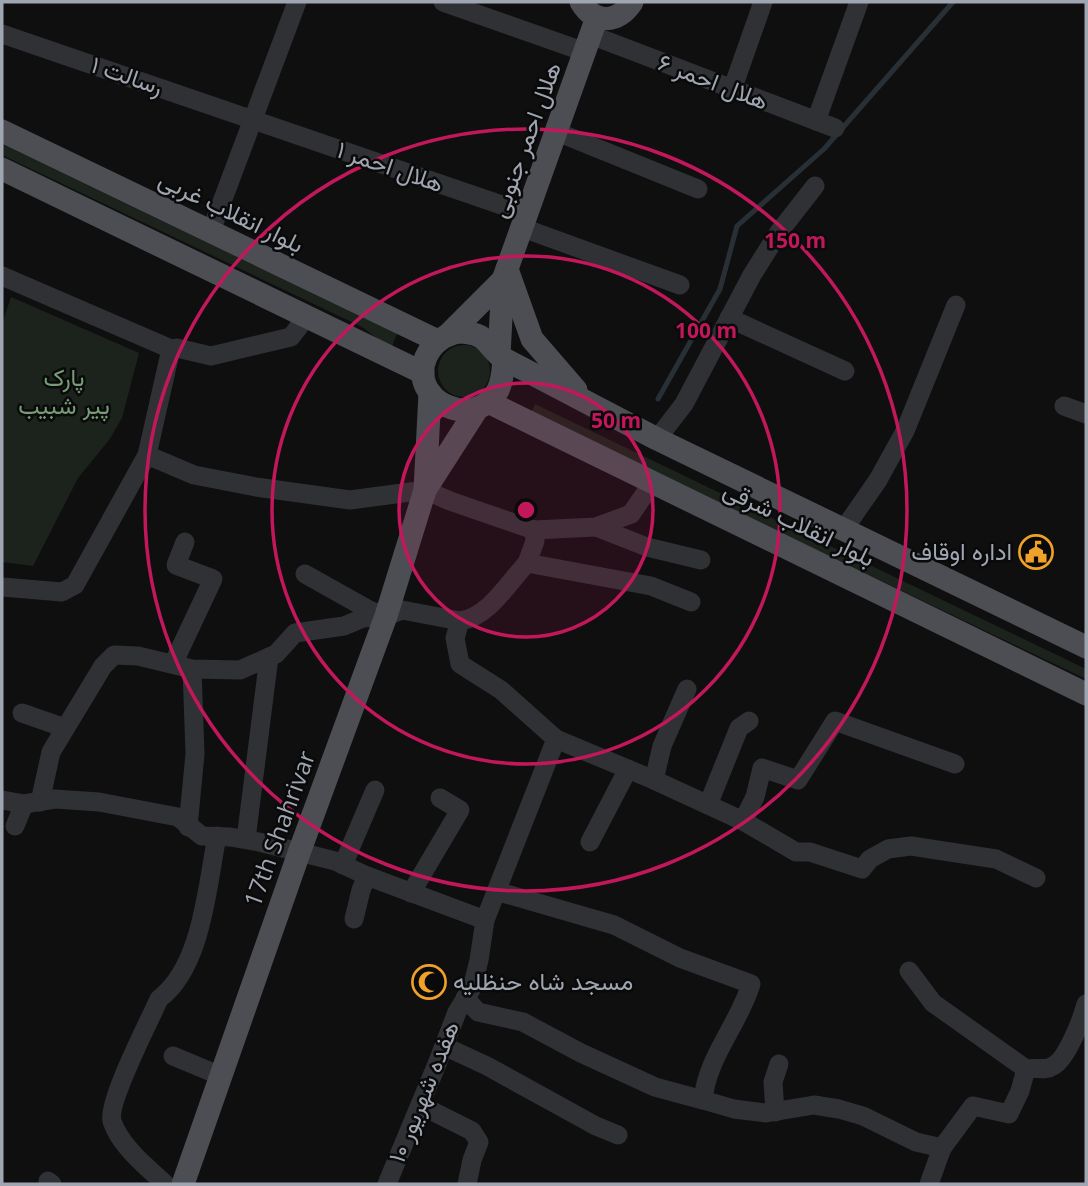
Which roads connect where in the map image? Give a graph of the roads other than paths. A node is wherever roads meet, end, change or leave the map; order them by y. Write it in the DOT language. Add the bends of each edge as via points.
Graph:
graph roads {
  1 [pos="297,2"];
  2 [pos="443,2"];
  3 [pos="632,2"];
  4 [pos="763,2"];
  5 [pos="859,2"];
  6 [pos="589,26"];
  7 [pos="2,34"];
  8 [pos="732,90"];
  9 [pos="251,119"];
  10 [pos="816,121"];
  11 [pos="835,128"];
  12 [pos="2,131"];
  13 [pos="557,132"];
  14 [pos="2,169"];
  15 [pos="815,186"];
  16 [pos="698,190"];
  17 [pos="525,221"];
  18 [pos="211,231"];
  19 [pos="505,274"];
  20 [pos="2,276"];
  21 [pos="680,285"];
  22 [pos="956,304"];
  23 [pos="307,316"];
  24 [pos="729,318"];
  25 [pos="443,337"];
  26 [pos="171,349"];
  27 [pos="502,357"];
  28 [pos="845,371"];
  29 [pos="426,383"];
  30 [pos="583,398"];
  31 [pos="482,405"];
  32 [pos="1064,406"];
  33 [pos="1086,414"];
  34 [pos="657,439"];
  35 [pos="147,455"];
  36 [pos="653,481"];
  37 [pos="425,490"];
  38 [pos="596,527"];
  39 [pos="844,529"];
  40 [pos="534,530"];
  41 [pos="185,542"];
  42 [pos="701,560"];
  43 [pos="527,563"];
  44 [pos="304,574"];
  45 [pos="2,587"];
  46 [pos="691,603"];
  47 [pos="386,616"];
  48 [pos="460,621"];
  49 [pos="1086,645"];
  50 [pos="269,657"];
  51 [pos="182,667"];
  52 [pos="687,689"];
  53 [pos="1084,692"];
  54 [pos="22,713"];
  55 [pos="749,721"];
  56 [pos="65,728"];
  57 [pos="556,739"];
  58 [pos="955,764"];
  59 [pos="628,769"];
  60 [pos="654,780"];
  61 [pos="375,790"];
  62 [pos="440,798"];
  63 [pos="2,800"];
  64 [pos="32,803"];
  65 [pos="708,805"];
  66 [pos="743,821"];
  67 [pos="15,827"];
  68 [pos="188,827"];
  69 [pos="216,836"];
  70 [pos="246,839"];
  71 [pos="590,842"];
  72 [pos="299,853"];
  73 [pos="343,865"];
  74 [pos="367,876"];
  75 [pos="1036,878"];
  76 [pos="496,891"];
  77 [pos="411,892"];
  78 [pos="354,919"];
  79 [pos="485,920"];
  80 [pos="909,971"];
  81 [pos="465,998"];
  82 [pos="1086,1004"];
  83 [pos="1083,1028"];
  84 [pos="444,1046"];
  85 [pos="173,1056"];
  86 [pos="779,1064"];
  87 [pos="1026,1069"];
  88 [pos="220,1076"];
  89 [pos="704,1100"];
  90 [pos="420,1105"];
  91 [pos="775,1112"];
  92 [pos="618,1135"];
  93 [pos="942,1148"];
  94 [pos="165,1184"];
  95 [pos="183,1184"];
  96 [pos="387,1184"];
  97 [pos="467,1184"];
  98 [pos="929,1184"];
  1 -- 9 [label="street"];
  2 -- 6 [label="street, هلال احمر ۶"];
  3 -- 6 [label="main road" via="625,12"];
  4 -- 8 [label="street"];
  5 -- 10 [label="street"];
  6 -- 8 [label="street, هلال احمر ۶"];
  6 -- 13 [label="main road, هلال احمر جنوبی"];
  7 -- 9 [label="street, رسالت ۱"];
  8 -- 10 [label="street, هلال احمر ۶"];
  9 -- 17 [label="street, هلال احمر ۱"];
  9 -- 18 [label="street"];
  10 -- 11 [label="street, هلال احمر ۶"];
  12 -- 18 [label="main road, بلوار انقلاب غربی"];
  13 -- 16 [label="street"];
  13 -- 17 [label="main road, هلال احمر جنوبی"];
  14 -- 23 [label="main road"];
  15 -- 24 [label="street" via="779,232"];
  17 -- 19 [label="main road, هلال احمر جنوبی"];
  17 -- 21 [label="street, هلال احمر ۱"];
  18 -- 25 [label="main road, بلوار انقلاب غربی"];
  19 -- 25 [label="main road, هلال احمر جنوبی"];
  19 -- 27 [label="main road, هلال احمر جنوبی"];
  19 -- 30 [label="main road" via="532,339"];
  20 -- 26 [label="street"];
  22 -- 39 [label="street" via="905,431"];
  23 -- 26 [label="street" via="291,337 211,356"];
  23 -- 29 [label="main road"];
  24 -- 28 [label="street"];
  24 -- 34 [label="street" via="684,404"];
  25 -- 27 [label="main road" via="459,332 480,336"];
  25 -- 29 [label="main road" via="424,361"];
  26 -- 35 [label="street"];
  27 -- 30 [label="main road, بلوار انقلاب شرقی"];
  27 -- 31 [label="main road" via="497,392"];
  29 -- 31 [label="main road" via="436,400 451,409"];
  29 -- 37 [label="main road"];
  30 -- 34 [label="main road, بلوار انقلاب شرقی"];
  31 -- 36 [label="main road, بلوار انقلاب شرقی"];
  31 -- 37 [label="main road"];
  32 -- 33 [label="street"];
  34 -- 39 [label="main road, بلوار انقلاب شرقی"];
  35 -- 37 [label="street" via="194,475 350,500"];
  35 -- 45 [label="street" via="75,585 62,592"];
  36 -- 38 [label="street" via="631,514"];
  36 -- 53 [label="main road, بلوار انقلاب شرقی"];
  37 -- 40 [label="street"];
  37 -- 47 [label="main road, 17th Shahrivar"];
  38 -- 40 [label="street"];
  38 -- 42 [label="street" via="646,547"];
  39 -- 49 [label="main road, بلوار انقلاب شرقی"];
  40 -- 43 [label="street"];
  41 -- 51 [label="street" via="176,565 213,579"];
  43 -- 46 [label="street" via="651,586"];
  43 -- 48 [label="street" via="474,619"];
  44 -- 47 [label="street"];
  47 -- 48 [label="street" via="402,610"];
  47 -- 50 [label="street" via="295,633"];
  47 -- 72 [label="main road, 17th Shahrivar"];
  48 -- 57 [label="street" via="455,638 460,664 501,690"];
  50 -- 51 [label="street" via="240,670"];
  50 -- 70 [label="street"];
  51 -- 56 [label="street" via="114,654"];
  51 -- 68 [label="street" via="195,754"];
  52 -- 60 [label="street" via="662,746"];
  54 -- 56 [label="street"];
  55 -- 65 [label="street" via="739,728"];
  56 -- 64 [label="street"];
  57 -- 59 [label="street"];
  57 -- 76 [label="street, هفده شهریور ۱۰"];
  58 -- 66 [label="street" via="835,721 798,780 762,768"];
  59 -- 60 [label="street"];
  59 -- 71 [label="street"];
  60 -- 65 [label="street"];
  61 -- 73 [label="street"];
  62 -- 77 [label="street" via="460,810"];
  63 -- 64 [label="street"];
  64 -- 67 [label="street"];
  64 -- 68 [label="street" via="55,799 136,808 178,817"];
  65 -- 66 [label="street"];
  66 -- 75 [label="street" via="796,852 862,869 888,849 911,846 996,859"];
  68 -- 69 [label="street" via="202,836"];
  69 -- 70 [label="street"];
  69 -- 94 [label="street" via="190,959 159,999 116,1091 112,1120 125,1144"];
  70 -- 72 [label="street"];
  72 -- 73 [label="street"];
  72 -- 88 [label="main road, 17th Shahrivar"];
  73 -- 74 [label="street"];
  74 -- 77 [label="street"];
  74 -- 78 [label="street"];
  76 -- 79 [label="street, هفده شهریور ۱۰"];
  76 -- 89 [label="street" via="614,925 680,958 751,984 713,1064"];
  77 -- 79 [label="street"];
  79 -- 81 [label="street, هفده شهریور ۱۰" via="479,960"];
  80 -- 87 [label="street" via="933,1003"];
  81 -- 84 [label="street, هفده شهریور ۱۰"];
  81 -- 89 [label="street" via="478,1012 523,1022 655,1087"];
  82 -- 83 [label="street"];
  83 -- 87 [label="street" via="1056,1066"];
  84 -- 90 [label="street, هفده شهریور ۱۰"];
  84 -- 92 [label="street"];
  85 -- 88 [label="street"];
  86 -- 91 [label="street" via="773,1083"];
  87 -- 93 [label="street" via="1009,1114 973,1106"];
  88 -- 95 [label="main road, 17th Shahrivar"];
  89 -- 91 [label="street" via="734,1109"];
  90 -- 96 [label="street, هفده شهریور ۱۰"];
  90 -- 97 [label="street" via="471,1131 479,1142"];
  91 -- 93 [label="street" via="814,1105 839,1109 916,1142"];
  93 -- 98 [label="street"];
}
